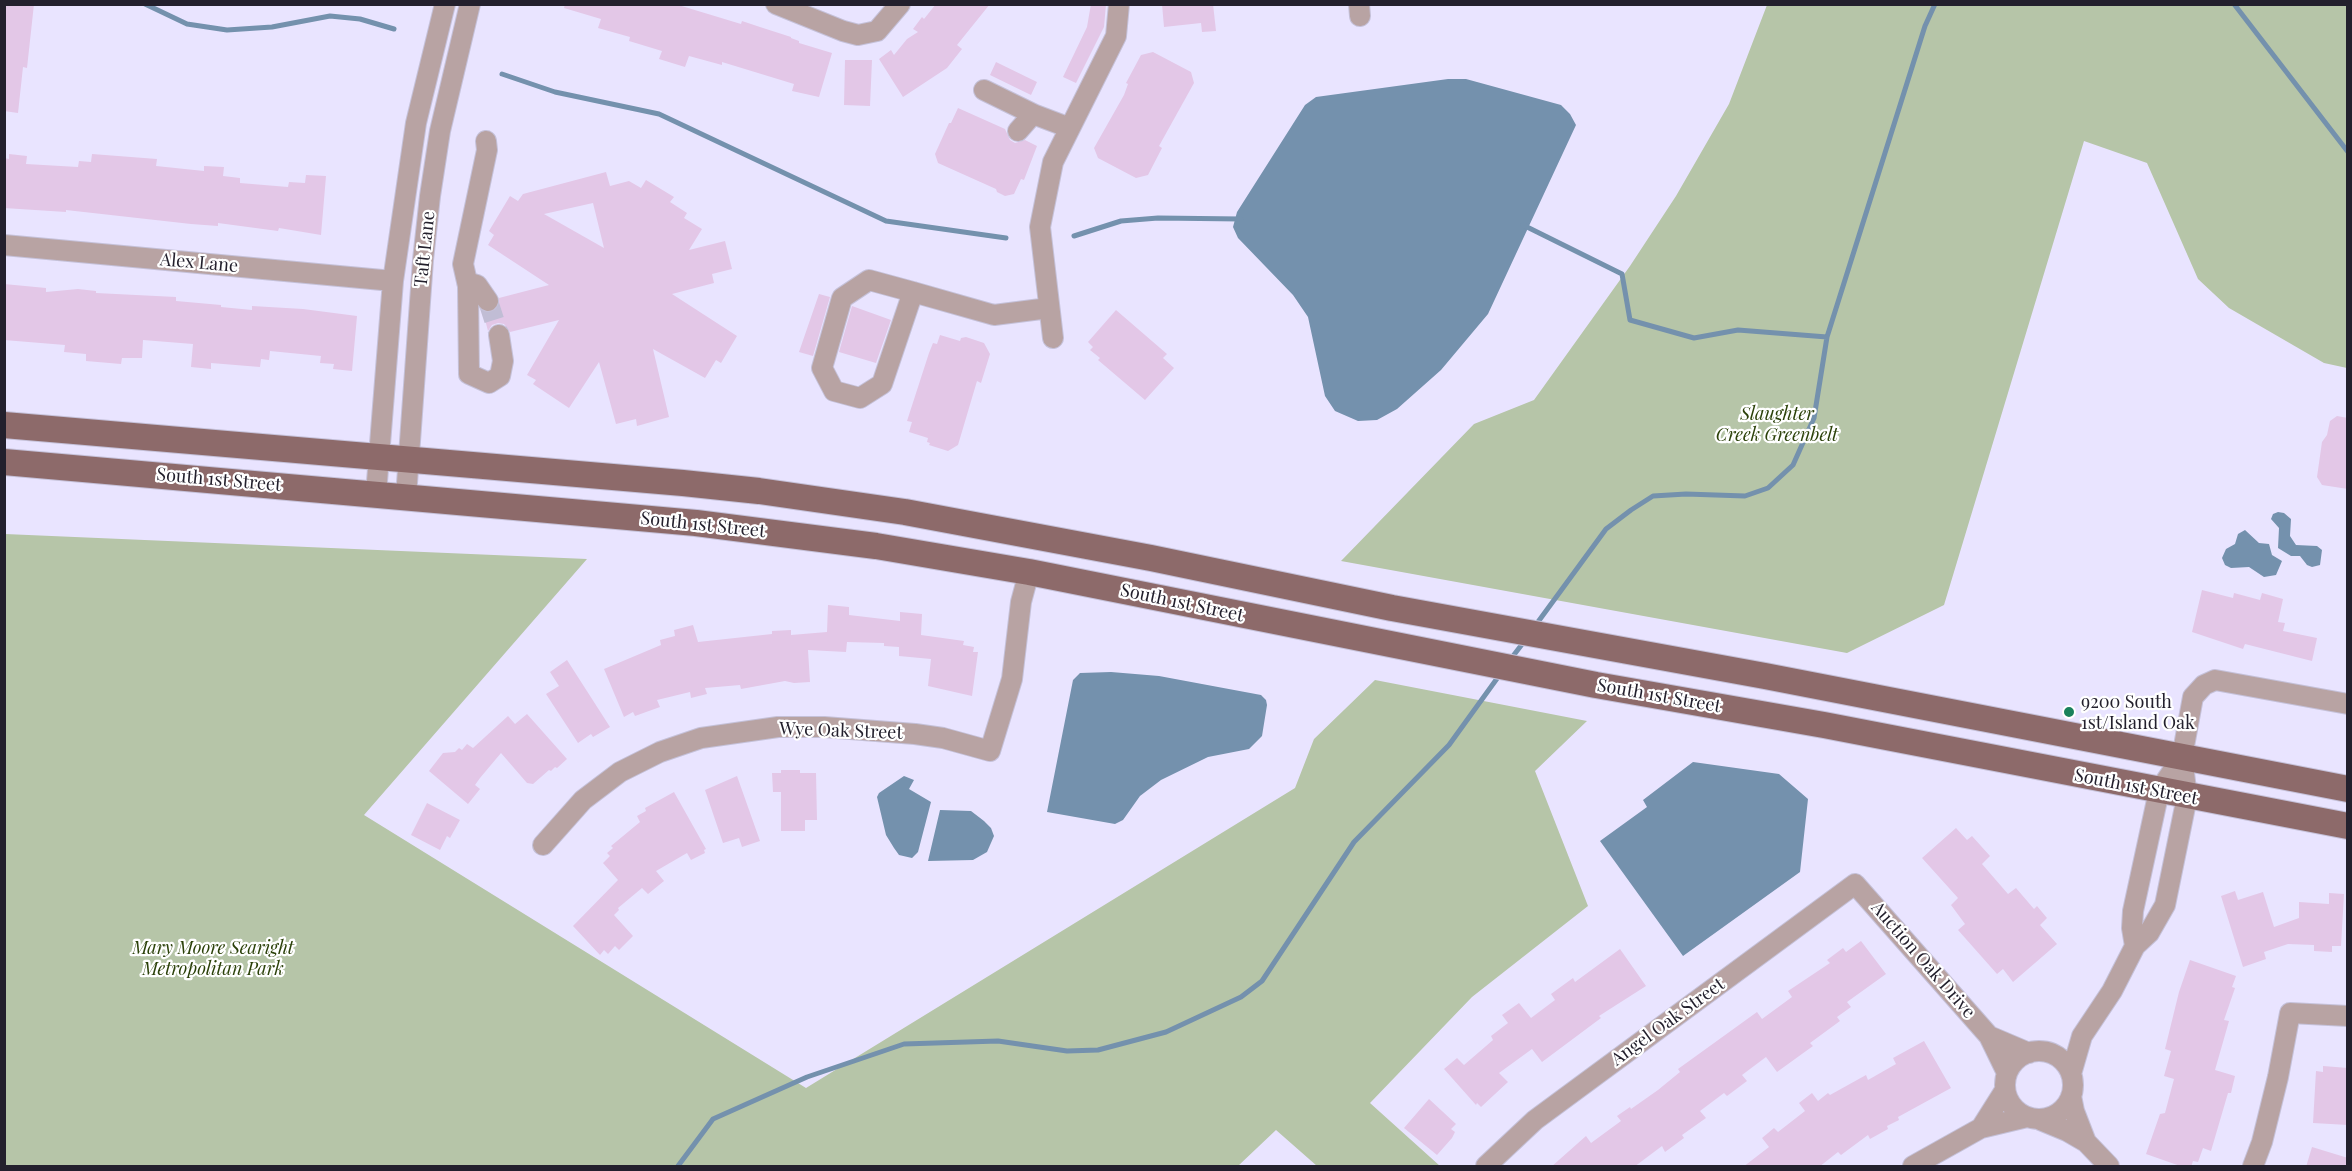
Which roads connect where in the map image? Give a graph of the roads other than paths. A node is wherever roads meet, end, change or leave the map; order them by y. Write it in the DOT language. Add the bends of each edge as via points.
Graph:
graph roads {
  1 [pos="445,4"];
  2 [pos="470,4"];
  3 [pos="776,4"];
  4 [pos="900,4"];
  5 [pos="1119,4"];
  6 [pos="984,90"];
  7 [pos="1033,114"];
  8 [pos="1070,128"];
  9 [pos="1018,131"];
  10 [pos="486,141"];
  11 [pos="4,245"];
  12 [pos="393,281"];
  13 [pos="467,282"];
  14 [pos="913,292"];
  15 [pos="488,301"];
  16 [pos="1049,308"];
  17 [pos="499,335"];
  18 [pos="1053,338"];
  19 [pos="4,425"];
  20 [pos="379,456"];
  21 [pos="409,459"];
  22 [pos="4,462"];
  23 [pos="376,494"];
  24 [pos="405,496"];
  25 [pos="1044,537"];
  26 [pos="1029,572"];
  27 [pos="2348,704"];
  28 [pos="2182,757"];
  29 [pos="2348,789"];
  30 [pos="2159,791"];
  31 [pos="2187,797"];
  32 [pos="2348,826"];
  33 [pos="543,845"];
  34 [pos="1856,884"];
  35 [pos="2135,946"];
  36 [pos="2348,1016"];
  37 [pos="1989,1036"];
  38 [pos="2082,1036"];
  39 [pos="2030,1053"];
  40 [pos="2050,1053"];
  41 [pos="2070,1074"];
  42 [pos="2006,1081"];
  43 [pos="2070,1096"];
  44 [pos="2032,1118"];
  45 [pos="1981,1128"];
  46 [pos="2086,1142"];
  47 [pos="1486,1167"];
  48 [pos="1913,1167"];
  49 [pos="2109,1167"];
  50 [pos="2253,1167"];
  1 -- 12 [label="street, Taft Lane" via="417,123"];
  2 -- 21 [label="street, Taft Lane" via="440,131 430,196"];
  3 -- 4 [label="street" via="858,35 877,31"];
  5 -- 8 [label="street" via="1116,36"];
  6 -- 7 [label="street"];
  7 -- 8 [label="street"];
  7 -- 9 [label="street"];
  8 -- 16 [label="street" via="1053,162 1040,227"];
  10 -- 13 [label="street" via="464,253"];
  11 -- 12 [label="street, Alex Lane"];
  12 -- 20 [label="street, Taft Lane"];
  13 -- 15 [label="street" via="477,285"];
  13 -- 17 [label="street" via="469,374 489,383 500,376 503,361"];
  14 -- 14 [label="street" via="869,280 842,298 822,368 834,391 860,398 882,384"];
  14 -- 16 [label="street" via="994,315"];
  16 -- 18 [label="street"];
  19 -- 20 [label="main road, South 1st Street"];
  20 -- 21 [label="main road, South 1st Street"];
  20 -- 23 [label="street, Taft Lane"];
  21 -- 24 [label="street, Taft Lane"];
  21 -- 25 [label="main road, South 1st Street" via="759,491"];
  22 -- 23 [label="main road, South 1st Street"];
  23 -- 24 [label="main road, South 1st Street"];
  24 -- 26 [label="main road, South 1st Street" via="816,537"];
  25 -- 26 [label="main road"];
  25 -- 28 [label="main road, South 1st Street" via="1392,608"];
  26 -- 30 [label="main road, South 1st Street" via="1361,640"];
  26 -- 33 [label="street, Wye Oak Street" via="1021,602 1012,679 990,751 943,738 824,727 778,727 701,738 620,772 583,800"];
  27 -- 28 [label="street" via="2215,680 2193,697"];
  28 -- 29 [label="main road, South 1st Street"];
  28 -- 30 [label="street"];
  28 -- 31 [label="street"];
  30 -- 31 [label="main road, South 1st Street"];
  30 -- 35 [label="street" via="2133,911"];
  31 -- 32 [label="main road, South 1st Street"];
  31 -- 35 [label="street" via="2165,905 2149,933"];
  34 -- 37 [label="street, Auction Oak Drive"];
  34 -- 47 [label="street, Angel Oak Street" via="1535,1120"];
  35 -- 38 [label="street" via="2112,991"];
  36 -- 50 [label="street" via="2290,1013 2278,1077"];
  37 -- 39 [label="street, Auction Oak Drive"];
  37 -- 42 [label="street, Auction Oak Drive"];
  38 -- 40 [label="street"];
  38 -- 41 [label="street"];
  39 -- 40 [label="street"];
  39 -- 42 [label="street" via="2013,1064"];
  40 -- 41 [label="street" via="2066,1065"];
  41 -- 43 [label="street"];
  42 -- 44 [label="street" via="2012,1107"];
  42 -- 45 [label="street"];
  43 -- 44 [label="street" via="2058,1113 2048,1118"];
  43 -- 46 [label="street"];
  44 -- 45 [label="street"];
  44 -- 46 [label="street"];
  45 -- 48 [label="street"];
  46 -- 49 [label="street"];
}
